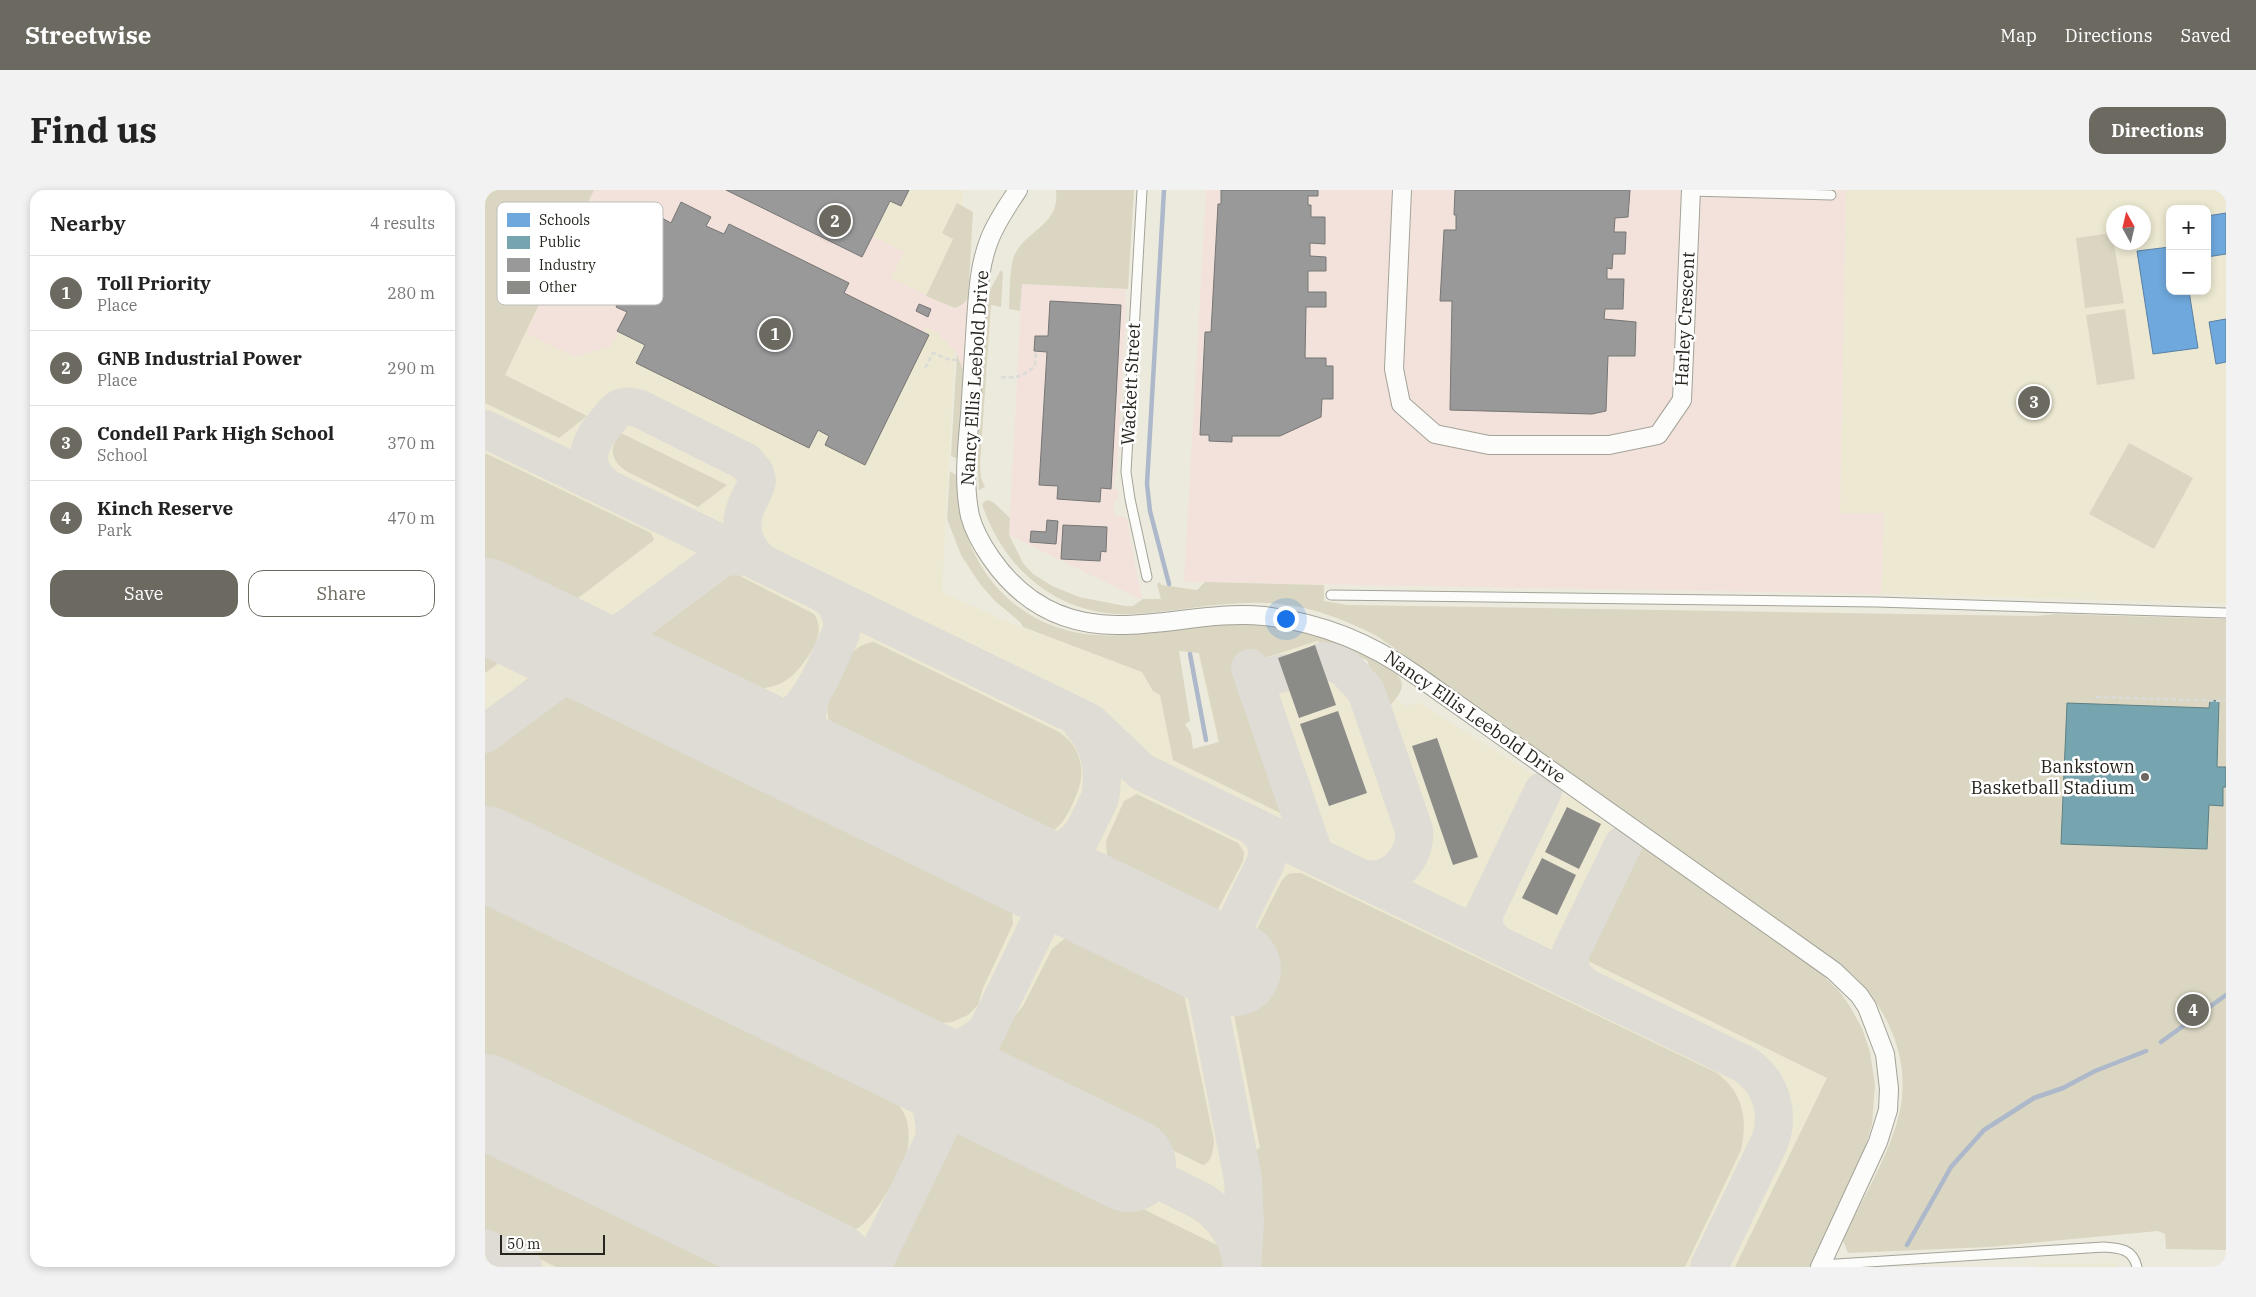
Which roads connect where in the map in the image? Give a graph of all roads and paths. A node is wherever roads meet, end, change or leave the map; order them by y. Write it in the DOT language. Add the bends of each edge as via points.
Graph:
graph roads {
  1 [pos="1018,190"];
  2 [pos="1142,190"];
  3 [pos="1402,190"];
  4 [pos="1691,190"];
  5 [pos="1831,195"];
  6 [pos="1036,351"];
  7 [pos="956,360"];
  8 [pos="925,368"];
  9 [pos="1001,377"];
  10 [pos="1147,577"];
  11 [pos="1331,594"];
  12 [pos="2226,613"];
  13 [pos="2096,697"];
  14 [pos="2226,701"];
  15 [pos="1821,1266"];
  16 [pos="2137,1267"];
  1 -- 15 [label="street, Nancy Ellis Leebold Drive" via="999,219 983,259 975,336 966,484 975,530 993,560 1013,585 1038,606 1078,622 1122,626 1216,616 1261,616 1323,628 1376,649 1834,972 1859,996 1872,1018 1885,1054 1889,1090 1888,1110 1878,1142"];
  2 -- 10 [label="lane, Wackett Street" via="1126,472"];
  3 -- 4 [label="street, Harley Crescent" via="1394,369 1401,404 1435,434 1489,446 1609,445 1658,435 1681,400"];
  4 -- 5 [label="lane"];
  6 -- 9 [label="path" via="1035,366 1026,373 1018,378"];
  7 -- 8 [label="path" via="933,353"];
  11 -- 12 [label="lane" via="1877,602"];
  13 -- 14 [label="path"];
  15 -- 16 [label="lane" via="2103,1247 2129,1252"];
}
